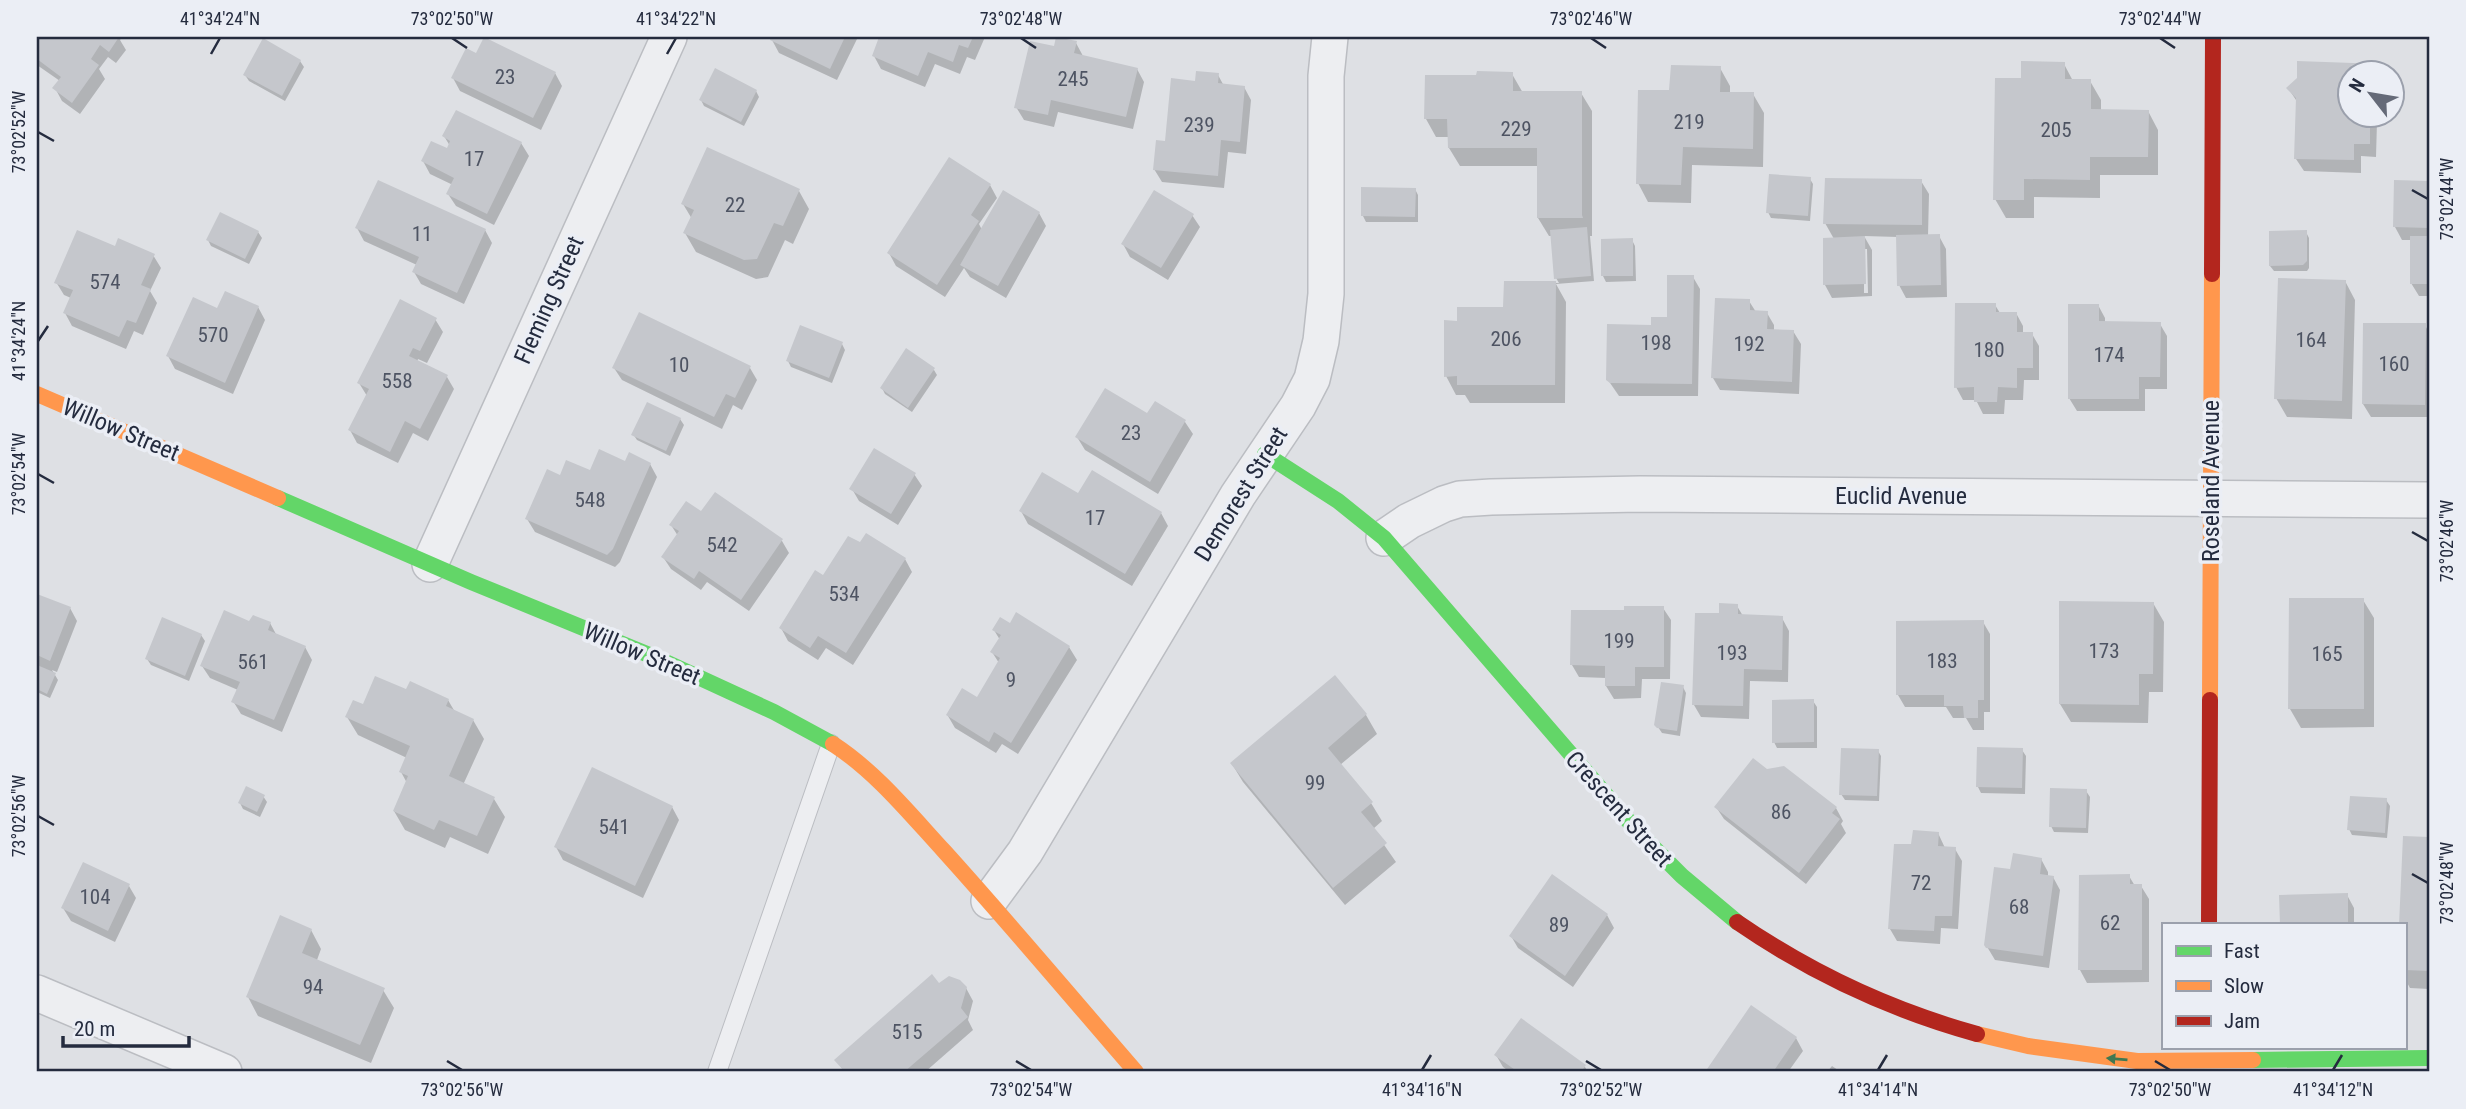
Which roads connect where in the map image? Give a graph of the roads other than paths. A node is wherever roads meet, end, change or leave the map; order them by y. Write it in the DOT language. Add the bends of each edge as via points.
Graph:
graph roads {
  1 [pos="669,37"];
  2 [pos="1330,37"];
  3 [pos="2213,37"];
  4 [pos="37,394"];
  5 [pos="1265,454"];
  6 [pos="2211,499"];
  7 [pos="2429,500"];
  8 [pos="1384,538"];
  9 [pos="430,564"];
  10 [pos="831,744"];
  11 [pos="989,901"];
  12 [pos="2209,923"];
  13 [pos="37,993"];
  14 [pos="2050,1051"];
  15 [pos="2429,1058"];
  16 [pos="2209,1060"];
  17 [pos="224,1072"];
  18 [pos="717,1072"];
  19 [pos="1136,1072"];
  20 [pos="2078,1072"];
  1 -- 9 [label="street, Fleming Street"];
  2 -- 5 [label="street, Demorest Street" via="1326,294 1321,341 1312,379"];
  3 -- 6 [label="street, Roseland Avenue"];
  4 -- 9 [label="street, Willow Street"];
  5 -- 8 [label="street, Crescent Street" via="1338,501"];
  5 -- 11 [label="street, Demorest Street" via="1025,852"];
  6 -- 7 [label="street, Euclid Avenue"];
  6 -- 8 [label="street, Euclid Avenue" via="1491,497 1444,504"];
  6 -- 12 [label="street, Roseland Avenue"];
  8 -- 14 [label="street, Crescent Street" via="1626,821 1728,915 1790,957 1869,998 1932,1022"];
  9 -- 10 [label="street, Willow Street" via="659,659"];
  10 -- 11 [label="street, Willow Street" via="876,778"];
  10 -- 18 [label="lane"];
  11 -- 19 [label="street, Willow Street"];
  13 -- 17 [label="street"];
  16 -- 14 [label="street, Crescent Street, one-way" via="2137,1061"];
  14 -- 20 [label="street, Crescent Street"];
  15 -- 16 [label="street, Crescent Street"];
}
